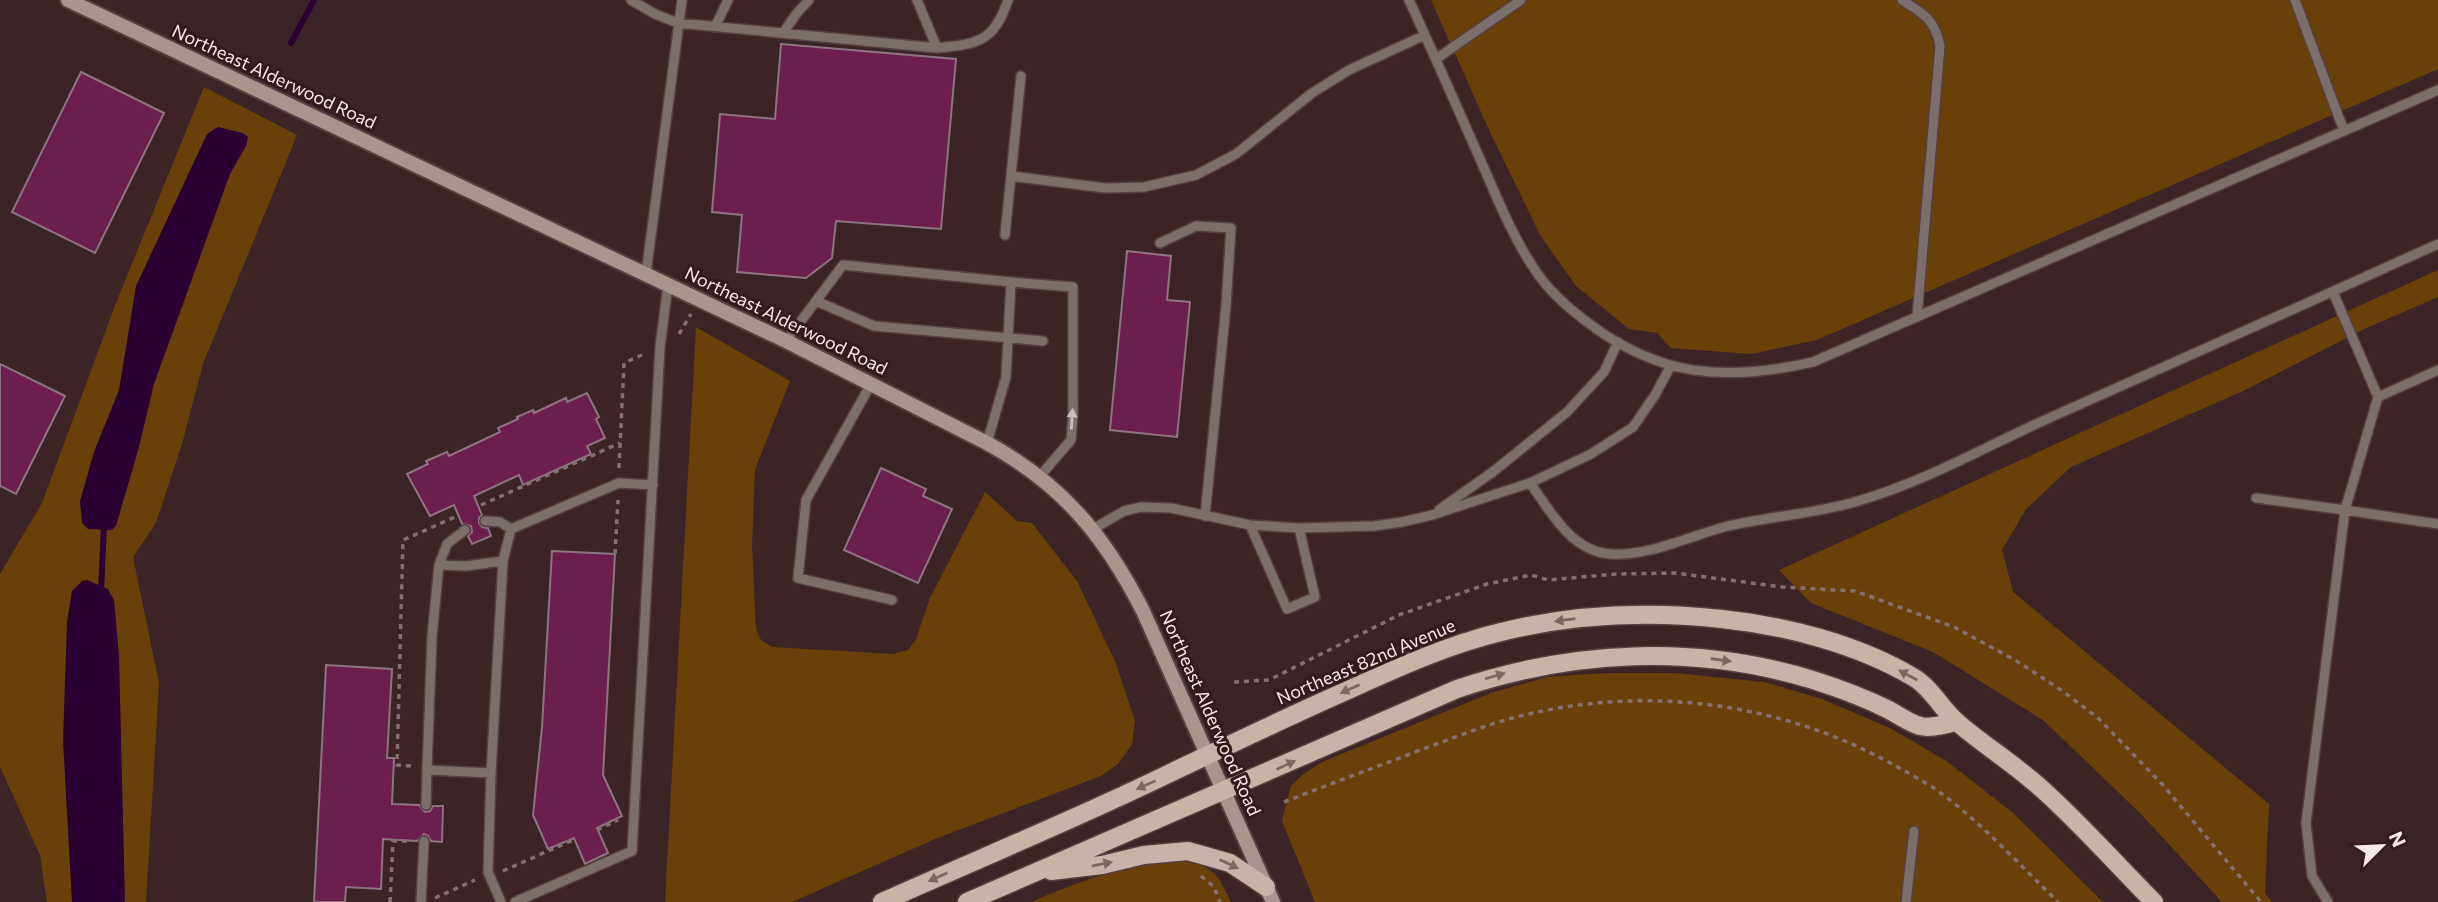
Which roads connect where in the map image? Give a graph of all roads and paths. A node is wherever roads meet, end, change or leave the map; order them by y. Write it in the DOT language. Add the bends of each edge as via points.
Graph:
graph roads {
  1 [pos="68,0"];
  2 [pos="631,0"];
  3 [pos="682,0"];
  4 [pos="728,0"];
  5 [pos="810,0"];
  6 [pos="918,0"];
  7 [pos="1008,0"];
  8 [pos="1409,0"];
  9 [pos="1521,0"];
  10 [pos="1902,0"];
  11 [pos="2295,0"];
  12 [pos="678,23"];
  13 [pos="715,27"];
  14 [pos="783,33"];
  15 [pos="1425,35"];
  16 [pos="937,48"];
  17 [pos="1436,59"];
  18 [pos="1021,76"];
  19 [pos="2438,90"];
  20 [pos="2344,131"];
  21 [pos="1011,176"];
  22 [pos="1005,235"];
  23 [pos="1160,243"];
  24 [pos="2438,244"];
  25 [pos="646,274"];
  26 [pos="1011,282"];
  27 [pos="668,285"];
  28 [pos="2333,292"];
  29 [pos="699,300"];
  30 [pos="816,301"];
  31 [pos="1917,317"];
  32 [pos="1007,337"];
  33 [pos="786,341"];
  34 [pos="1043,341"];
  35 [pos="1618,342"];
  36 [pos="660,347"];
  37 [pos="1671,367"];
  38 [pos="2438,370"];
  39 [pos="871,384"];
  40 [pos="2378,397"];
  41 [pos="987,443"];
  42 [pos="1040,476"];
  43 [pos="619,483"];
  44 [pos="1530,484"];
  45 [pos="653,485"];
  46 [pos="2256,498"];
  47 [pos="2345,510"];
  48 [pos="1432,515"];
  49 [pos="1205,516"];
  50 [pos="485,521"];
  51 [pos="2438,524"];
  52 [pos="1250,525"];
  53 [pos="511,528"];
  54 [pos="1299,528"];
  55 [pos="1093,529"];
  56 [pos="465,530"];
  57 [pos="615,554"];
  58 [pos="503,561"];
  59 [pos="439,565"];
  60 [pos="892,600"];
  61 [pos="1957,722"];
  62 [pos="1207,755"];
  63 [pos="427,770"];
  64 [pos="491,773"];
  65 [pos="1223,791"];
  66 [pos="1284,802"];
  67 [pos="426,806"];
  68 [pos="634,819"];
  69 [pos="597,830"];
  70 [pos="1914,831"];
  71 [pos="410,840"];
  72 [pos="424,841"];
  73 [pos="1034,873"];
  74 [pos="1192,873"];
  75 [pos="1269,894"];
  76 [pos="390,902"];
  77 [pos="421,902"];
  78 [pos="501,902"];
  79 [pos="515,902"];
  80 [pos="882,902"];
  81 [pos="967,902"];
  82 [pos="1220,902"];
  83 [pos="1906,902"];
  84 [pos="2058,902"];
  85 [pos="2154,902"];
  86 [pos="2328,902"];
  1 -- 25 [label="main road, Northeast Alderwood Road"];
  2 -- 12 [label="lane"];
  3 -- 12 [label="lane"];
  4 -- 13 [label="lane"];
  5 -- 14 [label="lane"];
  6 -- 16 [label="lane"];
  7 -- 16 [label="lane" via="1000,24 982,40"];
  8 -- 15 [label="lane"];
  9 -- 17 [label="lane"];
  10 -- 31 [label="lane" via="1923,13 1936,29 1940,46"];
  11 -- 20 [label="lane"];
  12 -- 13 [label="lane"];
  12 -- 25 [label="lane"];
  13 -- 14 [label="lane"];
  14 -- 16 [label="lane"];
  15 -- 17 [label="lane"];
  15 -- 21 [label="lane" via="1311,93 1236,154 1196,175 1144,187 1105,188"];
  17 -- 35 [label="lane" via="1498,199 1536,271 1566,306"];
  18 -- 21 [label="lane"];
  19 -- 20 [label="lane"];
  20 -- 31 [label="lane"];
  21 -- 22 [label="lane"];
  23 -- 49 [label="lane" via="1196,226 1231,228"];
  24 -- 28 [label="lane"];
  25 -- 27 [label="main road, Northeast Alderwood Road"];
  26 -- 30 [label="lane" via="843,265"];
  26 -- 32 [label="lane"];
  42 -- 26 [label="lane, one-way" via="1071,440 1073,287"];
  27 -- 29 [label="main road, Northeast Alderwood Road"];
  27 -- 36 [label="lane"];
  28 -- 40 [label="lane"];
  28 -- 44 [label="lane" via="1909,483 1814,513 1769,517 1647,550 1610,554 1566,534"];
  29 -- 33 [label="main road, Northeast Alderwood Road"];
  29 -- 36 [label="path" via="675,341"];
  30 -- 32 [label="lane" via="874,326"];
  30 -- 33 [label="lane"];
  31 -- 37 [label="lane" via="1796,366 1729,373"];
  32 -- 34 [label="lane"];
  32 -- 41 [label="lane" via="1006,377"];
  33 -- 39 [label="main road, Northeast Alderwood Road"];
  35 -- 37 [label="lane" via="1643,358"];
  35 -- 48 [label="lane" via="1604,372 1567,412"];
  36 -- 43 [label="path" via="624,363"];
  36 -- 45 [label="lane"];
  37 -- 44 [label="lane" via="1633,426 1591,454"];
  38 -- 40 [label="lane"];
  39 -- 41 [label="main road, Northeast Alderwood Road"];
  39 -- 60 [label="lane" via="806,499 797,578"];
  40 -- 47 [label="lane"];
  41 -- 42 [label="main road, Northeast Alderwood Road"];
  42 -- 55 [label="main road, Northeast Alderwood Road"];
  43 -- 45 [label="lane"];
  43 -- 53 [label="lane"];
  43 -- 57 [label="path"];
  44 -- 48 [label="lane"];
  45 -- 68 [label="lane"];
  46 -- 47 [label="lane"];
  47 -- 51 [label="lane"];
  47 -- 86 [label="lane" via="2306,823 2312,876"];
  48 -- 54 [label="lane" via="1374,526"];
  49 -- 52 [label="lane"];
  49 -- 55 [label="lane" via="1141,507"];
  50 -- 53 [label="lane"];
  52 -- 54 [label="lane"];
  52 -- 54 [label="lane" via="1287,609 1315,597"];
  53 -- 58 [label="lane"];
  55 -- 62 [label="main road, Northeast Alderwood Road" via="1125,575"];
  56 -- 59 [label="lane" via="447,544"];
  58 -- 59 [label="lane"];
  58 -- 64 [label="lane"];
  59 -- 63 [label="lane"];
  61 -- 62 [label="main road, Northeast 82nd Avenue, one-way" via="1917,679 1832,642 1746,621 1639,614 1543,622 1450,647"];
  65 -- 61 [label="main road, one-way" via="1457,689 1496,676 1587,659 1670,656 1752,665 1861,697 1921,727"];
  61 -- 85 [label="main road, Northeast 82nd Avenue" via="2044,791"];
  62 -- 65 [label="main road, Northeast Alderwood Road"];
  62 -- 80 [label="main road, Northeast 82nd Avenue, one-way"];
  63 -- 64 [label="lane"];
  63 -- 67 [label="lane"];
  64 -- 78 [label="lane" via="488,872"];
  65 -- 73 [label="main road"];
  65 -- 75 [label="main road, Northeast Alderwood Road"];
  66 -- 84 [label="path" via="1491,724 1533,713 1620,701 1707,704 1793,722 1875,754 1913,775 1949,799"];
  68 -- 69 [label="path" via="624,818"];
  68 -- 79 [label="lane" via="632,851"];
  70 -- 83 [label="lane"];
  71 -- 76 [label="path" via="393,841"];
  72 -- 77 [label="lane"];
  73 -- 75 [label="main road, one-way" via="1188,851 1230,863"];
  73 -- 81 [label="main road"];
  74 -- 82 [label="path" via="1209,881"];
}
